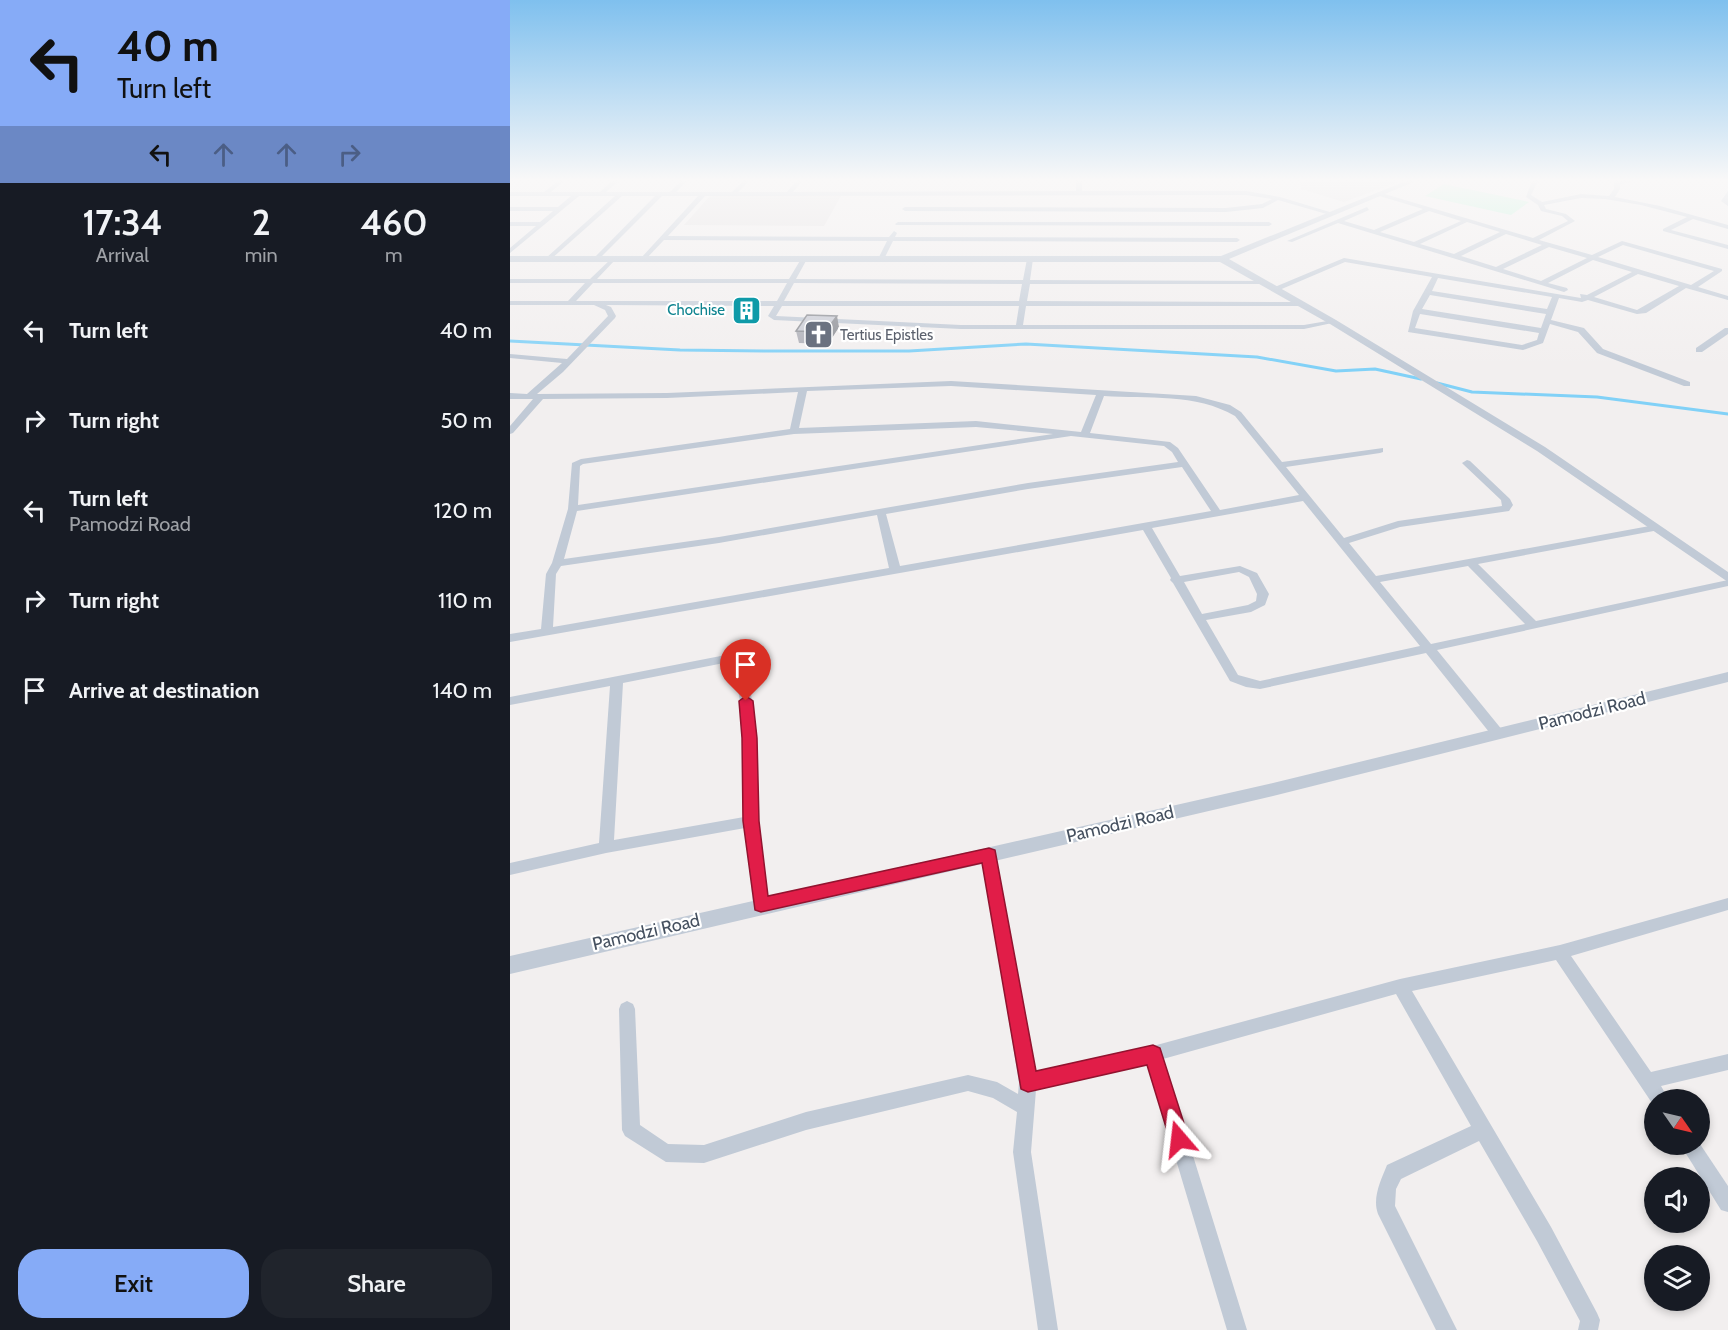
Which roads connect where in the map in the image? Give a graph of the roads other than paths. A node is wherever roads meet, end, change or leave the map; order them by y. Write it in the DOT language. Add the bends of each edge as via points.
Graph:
graph roads {
  1 [pos="566,243"];
  2 [pos="612,243"];
  3 [pos="658,243"];
  4 [pos="889,243"];
  5 [pos="1087,243"];
  6 [pos="1259,243"];
  7 [pos="1412,243"];
  8 [pos="1482,243"];
  9 [pos="1546,243"];
  10 [pos="1622,243"];
  11 [pos="1627,243"];
  12 [pos="1711,243"];
  13 [pos="1415,244"];
  14 [pos="1549,244"];
  15 [pos="1728,248"];
  16 [pos="1456,256"];
  17 [pos="1592,257"];
  18 [pos="510,259"];
  19 [pos="549,259"];
  20 [pos="596,259"];
  21 [pos="613,259"];
  22 [pos="643,259"];
  23 [pos="804,259"];
  24 [pos="881,259"];
  25 [pos="1030,259"];
  26 [pos="1086,259"];
  27 [pos="1222,259"];
  28 [pos="1728,265"];
  29 [pos="1498,269"];
  30 [pos="1720,270"];
  31 [pos="1638,271"];
  32 [pos="1436,276"];
  33 [pos="510,281"];
  34 [pos="593,282"];
  35 [pos="790,282"];
  36 [pos="1028,282"];
  37 [pos="1262,282"];
  38 [pos="1542,283"];
  39 [pos="1689,286"];
  40 [pos="1274,288"];
  41 [pos="1427,292"];
  42 [pos="1556,295"];
  43 [pos="1588,298"];
  44 [pos="1728,298"];
  45 [pos="510,303"];
  46 [pos="570,303"];
  47 [pos="1024,303"];
  48 [pos="596,304"];
  49 [pos="778,304"];
  50 [pos="1301,304"];
  51 [pos="1417,311"];
  52 [pos="1548,316"];
  53 [pos="1333,322"];
  54 [pos="1019,327"];
  55 [pos="1728,330"];
  56 [pos="1543,331"];
  57 [pos="1699,350"];
  58 [pos="510,356"];
  59 [pos="567,361"];
  60 [pos="1687,384"];
  61 [pos="803,390"];
  62 [pos="1101,393"];
  63 [pos="510,396"];
  64 [pos="528,397"];
  65 [pos="540,397"];
  66 [pos="510,431"];
  67 [pos="794,431"];
  68 [pos="1080,432"];
  69 [pos="1380,450"];
  70 [pos="1467,463"];
  71 [pos="1184,464"];
  72 [pos="1281,465"];
  73 [pos="1307,497"];
  74 [pos="573,509"];
  75 [pos="881,513"];
  76 [pos="1217,513"];
  77 [pos="1146,526"];
  78 [pos="1655,528"];
  79 [pos="1344,542"];
  80 [pos="556,563"];
  81 [pos="1471,563"];
  82 [pos="895,568"];
  83 [pos="1175,580"];
  84 [pos="1373,580"];
  85 [pos="1728,581"];
  86 [pos="1198,618"];
  87 [pos="1533,625"];
  88 [pos="547,631"];
  89 [pos="510,638"];
  90 [pos="1427,648"];
  91 [pos="1728,677"];
  92 [pos="618,679"];
  93 [pos="510,701"];
  94 [pos="1498,734"];
  95 [pos="751,821"];
  96 [pos="606,847"];
  97 [pos="989,855"];
  98 [pos="510,869"];
  99 [pos="1728,904"];
  100 [pos="761,905"];
  101 [pos="1560,952"];
  102 [pos="510,965"];
  103 [pos="1400,986"];
  104 [pos="627,1009"];
  105 [pos="1153,1054"];
  106 [pos="1728,1062"];
  107 [pos="1648,1081"];
  108 [pos="1028,1083"];
  109 [pos="1653,1089"];
  110 [pos="1018,1104"];
  111 [pos="1483,1130"];
  112 [pos="1696,1155"];
  113 [pos="1728,1203"];
  114 [pos="1048,1330"];
  115 [pos="1237,1330"];
  116 [pos="1447,1330"];
  117 [pos="1588,1330"];
  1 -- 19 [label="street"];
  2 -- 20 [label="street"];
  3 -- 22 [label="street"];
  4 -- 24 [label="street"];
  5 -- 26 [label="street"];
  6 -- 27 [label="street"];
  7 -- 13 [label="street"];
  8 -- 16 [label="street"];
  9 -- 14 [label="street"];
  10 -- 17 [label="street"];
  11 -- 30 [label="street"];
  12 -- 15 [label="street"];
  13 -- 16 [label="street"];
  14 -- 17 [label="street"];
  14 -- 29 [label="street"];
  16 -- 29 [label="street"];
  17 -- 31 [label="street"];
  17 -- 38 [label="street"];
  18 -- 19 [label="street"];
  19 -- 20 [label="street"];
  20 -- 21 [label="street"];
  21 -- 22 [label="street"];
  21 -- 34 [label="street"];
  22 -- 23 [label="street"];
  23 -- 24 [label="street"];
  23 -- 35 [label="street"];
  24 -- 25 [label="street"];
  25 -- 26 [label="street"];
  25 -- 36 [label="street"];
  26 -- 27 [label="street"];
  27 -- 37 [label="street"];
  28 -- 30 [label="street"];
  29 -- 38 [label="street"];
  30 -- 39 [label="street"];
  31 -- 39 [label="street"];
  31 -- 43 [label="street"];
  32 -- 40 [label="street" via="1344,260"];
  32 -- 41 [label="street"];
  32 -- 42 [label="street"];
  33 -- 34 [label="street"];
  34 -- 35 [label="street"];
  34 -- 46 [label="street"];
  35 -- 36 [label="street"];
  35 -- 49 [label="street"];
  36 -- 37 [label="street"];
  36 -- 47 [label="street"];
  37 -- 40 [label="street"];
  38 -- 43 [label="street"];
  39 -- 43 [label="street" via="1643,311"];
  39 -- 44 [label="street"];
  40 -- 50 [label="street"];
  41 -- 51 [label="street"];
  41 -- 52 [label="street"];
  42 -- 43 [label="street"];
  42 -- 52 [label="street"];
  45 -- 46 [label="street"];
  46 -- 48 [label="street"];
  47 -- 49 [label="street"];
  47 -- 50 [label="street"];
  47 -- 54 [label="street"];
  48 -- 49 [label="street"];
  48 -- 59 [label="street" via="608,309 612,316"];
  49 -- 54 [label="street" via="774,318"];
  50 -- 53 [label="street"];
  51 -- 56 [label="street"];
  51 -- 56 [label="street" via="1411,330 1510,348 1532,346 1540,341"];
  52 -- 56 [label="street"];
  52 -- 60 [label="street" via="1581,330 1600,351"];
  53 -- 54 [label="street" via="1304,327"];
  53 -- 78 [label="street" via="1541,449"];
  55 -- 57 [label="street"];
  58 -- 59 [label="street"];
  59 -- 64 [label="street"];
  61 -- 62 [label="street" via="970,384"];
  61 -- 65 [label="street" via="633,399"];
  61 -- 67 [label="street"];
  62 -- 68 [label="street"];
  62 -- 72 [label="street" via="1230,407"];
  63 -- 64 [label="street"];
  64 -- 65 [label="street"];
  65 -- 66 [label="street"];
  67 -- 68 [label="street" via="957,424"];
  67 -- 74 [label="street" via="581,462 575,465"];
  68 -- 71 [label="street" via="1167,444"];
  68 -- 74 [label="street"];
  69 -- 72 [label="street"];
  70 -- 79 [label="street" via="1506,499 1505,509 1398,524"];
  71 -- 75 [label="street" via="1028,486"];
  71 -- 76 [label="street"];
  72 -- 73 [label="street"];
  73 -- 76 [label="street"];
  73 -- 79 [label="street"];
  74 -- 80 [label="street"];
  75 -- 80 [label="street"];
  75 -- 82 [label="street"];
  76 -- 77 [label="street"];
  77 -- 82 [label="street"];
  77 -- 83 [label="street"];
  78 -- 81 [label="street"];
  78 -- 85 [label="street"];
  79 -- 84 [label="street"];
  80 -- 88 [label="street" via="551,574"];
  81 -- 84 [label="street"];
  81 -- 87 [label="street"];
  82 -- 88 [label="street"];
  83 -- 86 [label="street"];
  83 -- 86 [label="street" via="1240,569 1253,575 1263,594 1261,603"];
  84 -- 90 [label="street"];
  85 -- 87 [label="street"];
  86 -- 90 [label="street" via="1234,678 1260,685"];
  87 -- 90 [label="street"];
  88 -- 89 [label="street"];
  90 -- 94 [label="street"];
  91 -- 94 [label="street, Pamodzi Road"];
  92 -- 93 [label="street"];
  92 -- 95 [label="street" via="731,658 740,664 749,719"];
  92 -- 96 [label="street"];
  94 -- 97 [label="street, Pamodzi Road"];
  95 -- 96 [label="street"];
  95 -- 100 [label="street"];
  96 -- 98 [label="street"];
  97 -- 100 [label="street, Pamodzi Road"];
  97 -- 108 [label="street"];
  99 -- 101 [label="street"];
  100 -- 102 [label="street, Pamodzi Road"];
  101 -- 103 [label="street"];
  101 -- 107 [label="street"];
  103 -- 105 [label="street"];
  103 -- 111 [label="street"];
  104 -- 110 [label="street" via="631,1130 666,1153 704,1154 806,1121 968,1083 997,1091"];
  105 -- 108 [label="street"];
  105 -- 115 [label="street"];
  106 -- 107 [label="street"];
  107 -- 109 [label="street"];
  108 -- 114 [label="street" via="1022,1152"];
  111 -- 116 [label="street" via="1394,1172 1387,1189 1385,1207"];
  111 -- 117 [label="street" via="1590,1320"];
  112 -- 113 [label="street"];
}
